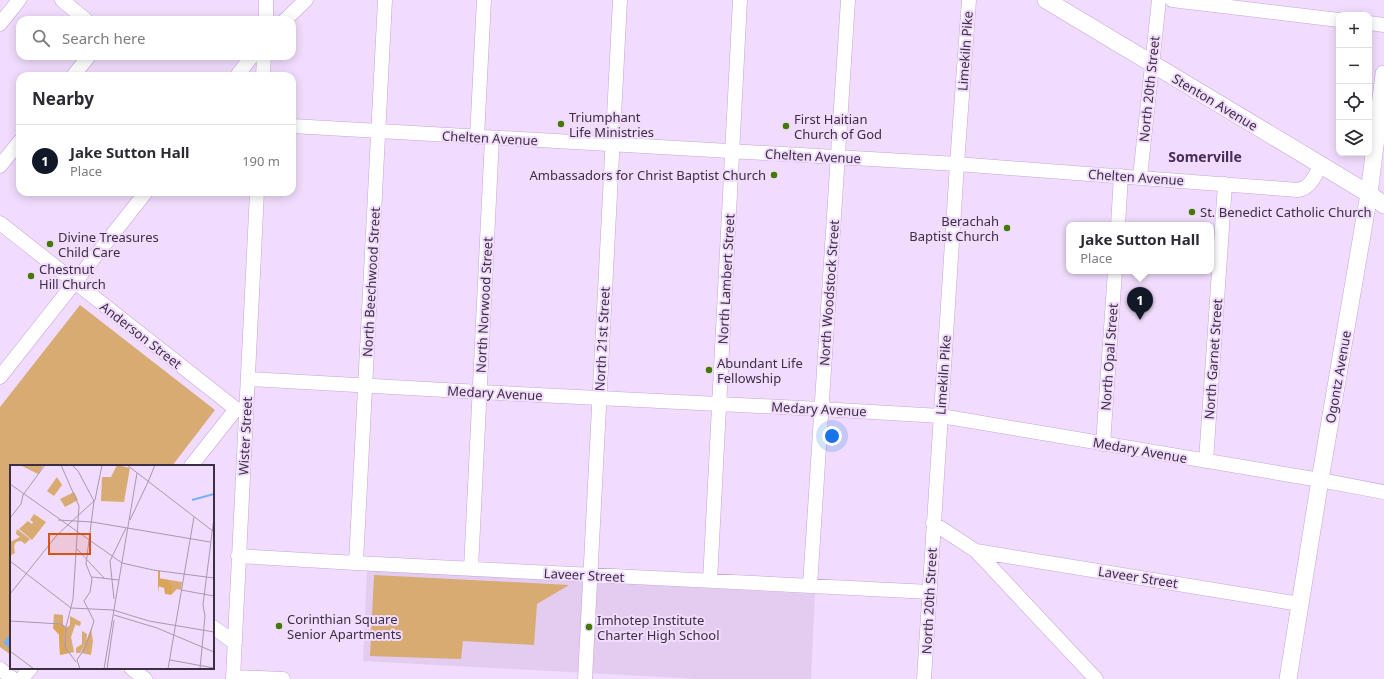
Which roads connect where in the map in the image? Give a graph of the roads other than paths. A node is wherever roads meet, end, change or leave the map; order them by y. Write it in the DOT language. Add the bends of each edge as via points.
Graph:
graph roads {
  1 [pos="19,0"];
  2 [pos="62,0"];
  3 [pos="266,0"];
  4 [pos="306,0"];
  5 [pos="385,0"];
  6 [pos="484,0"];
  7 [pos="620,0"];
  8 [pos="740,0"];
  9 [pos="848,0"];
  10 [pos="969,0"];
  11 [pos="1046,0"];
  12 [pos="1159,0"];
  13 [pos="1172,0"];
  14 [pos="81,16"];
  15 [pos="266,16"];
  16 [pos="289,16"];
  17 [pos="1336,20"];
  18 [pos="1372,23"];
  19 [pos="0,24"];
  20 [pos="1384,25"];
  21 [pos="86,60"];
  22 [pos="249,60"];
  23 [pos="264,60"];
  24 [pos="1152,64"];
  25 [pos="76,72"];
  26 [pos="240,72"];
  27 [pos="263,72"];
  28 [pos="1384,74"];
  29 [pos="296,126"];
  30 [pos="378,132"];
  31 [pos="477,137"];
  32 [pos="492,138"];
  33 [pos="612,144"];
  34 [pos="16,146"];
  35 [pos="732,152"];
  36 [pos="838,158"];
  37 [pos="957,164"];
  38 [pos="1321,165"];
  39 [pos="0,166"];
  40 [pos="1121,176"];
  41 [pos="1140,177"];
  42 [pos="1225,184"];
  43 [pos="1369,194"];
  44 [pos="143,196"];
  45 [pos="257,196"];
  46 [pos="1384,205"];
  47 [pos="1118,222"];
  48 [pos="0,224"];
  49 [pos="1114,274"];
  50 [pos="75,283"];
  51 [pos="0,377"];
  52 [pos="248,379"];
  53 [pos="366,386"];
  54 [pos="480,392"];
  55 [pos="599,398"];
  56 [pos="720,404"];
  57 [pos="821,409"];
  58 [pos="241,410"];
  59 [pos="941,416"];
  60 [pos="1104,444"];
  61 [pos="1206,461"];
  62 [pos="192,465"];
  63 [pos="1320,480"];
  64 [pos="1384,492"];
  65 [pos="933,523"];
  66 [pos="976,551"];
  67 [pos="238,556"];
  68 [pos="356,563"];
  69 [pos="471,569"];
  70 [pos="591,576"];
  71 [pos="710,581"];
  72 [pos="810,586"];
  73 [pos="930,592"];
  74 [pos="1300,604"];
  75 [pos="214,628"];
  76 [pos="234,643"];
  77 [pos="0,669"];
  78 [pos="30,669"];
  79 [pos="132,669"];
  80 [pos="233,678"];
  81 [pos="13,679"];
  82 [pos="21,679"];
  83 [pos="145,679"];
  84 [pos="283,679"];
  85 [pos="585,679"];
  86 [pos="924,679"];
  87 [pos="1096,679"];
  88 [pos="1288,679"];
  1 -- 19 [label="street"];
  2 -- 14 [label="street"];
  3 -- 15 [label="street"];
  4 -- 16 [label="street"];
  5 -- 30 [label="street, North Beechwood Street"];
  6 -- 31 [label="street"];
  7 -- 33 [label="street, North 21st Street"];
  8 -- 35 [label="street, North Lambert Street"];
  9 -- 36 [label="street, North Woodstock Street"];
  10 -- 37 [label="street, Limekiln Pike"];
  11 -- 24 [label="main road, Stenton Avenue"];
  12 -- 24 [label="street, North 20th Street"];
  13 -- 17 [label="street"];
  18 -- 20 [label="street"];
  21 -- 25 [label="street"];
  22 -- 26 [label="street"];
  23 -- 27 [label="street"];
  24 -- 38 [label="main road, Stenton Avenue"];
  24 -- 41 [label="street, North 20th Street"];
  28 -- 43 [label="main road, Ogontz Avenue"];
  29 -- 30 [label="street, Chelten Avenue"];
  30 -- 31 [label="street, Chelten Avenue"];
  30 -- 53 [label="street, North Beechwood Street"];
  31 -- 32 [label="street, Chelten Avenue"];
  32 -- 33 [label="street, Chelten Avenue"];
  32 -- 54 [label="street, North Norwood Street"];
  33 -- 35 [label="street, Chelten Avenue"];
  33 -- 55 [label="street, North 21st Street"];
  34 -- 39 [label="street"];
  35 -- 36 [label="street, Chelten Avenue"];
  35 -- 56 [label="street, North Lambert Street"];
  36 -- 37 [label="street, Chelten Avenue"];
  36 -- 57 [label="street, North Woodstock Street"];
  37 -- 40 [label="street, Chelten Avenue"];
  37 -- 59 [label="street, Limekiln Pike"];
  38 -- 42 [label="street, Chelten Avenue" via="1304,189"];
  38 -- 43 [label="main road, Stenton Avenue"];
  40 -- 41 [label="street, Chelten Avenue"];
  40 -- 47 [label="street"];
  41 -- 42 [label="street, Chelten Avenue"];
  42 -- 61 [label="street, North Garnet Street"];
  43 -- 46 [label="main road, Stenton Avenue"];
  43 -- 63 [label="main road, Ogontz Avenue"];
  44 -- 50 [label="street"];
  45 -- 52 [label="street, Wister Street"];
  48 -- 50 [label="street, Anderson Street"];
  49 -- 60 [label="street, North Opal Street"];
  50 -- 51 [label="street"];
  50 -- 58 [label="street, Anderson Street"];
  52 -- 53 [label="street, Medary Avenue"];
  52 -- 58 [label="street, Wister Street"];
  53 -- 54 [label="street, Medary Avenue"];
  53 -- 68 [label="street, North Beechwood Street"];
  54 -- 55 [label="street, Medary Avenue"];
  54 -- 69 [label="street, North Norwood Street"];
  55 -- 56 [label="street, Medary Avenue"];
  55 -- 70 [label="street, North 21st Street"];
  56 -- 57 [label="street, Medary Avenue"];
  56 -- 71 [label="street, North Lambert Street"];
  57 -- 59 [label="street, Medary Avenue"];
  57 -- 72 [label="street, North Woodstock Street"];
  58 -- 62 [label="street"];
  58 -- 67 [label="street, Wister Street"];
  59 -- 60 [label="street, Medary Avenue"];
  59 -- 65 [label="street, Limekiln Pike"];
  60 -- 61 [label="street, Medary Avenue"];
  61 -- 63 [label="street, Medary Avenue"];
  63 -- 64 [label="street, Medary Avenue"];
  63 -- 74 [label="main road, Ogontz Avenue"];
  65 -- 66 [label="street"];
  65 -- 73 [label="street, North 20th Street"];
  66 -- 74 [label="street, Laveer Street"];
  66 -- 87 [label="street"];
  67 -- 68 [label="street, Laveer Street"];
  67 -- 76 [label="street, Wister Street"];
  68 -- 69 [label="street, Laveer Street"];
  69 -- 70 [label="street, Laveer Street"];
  70 -- 71 [label="street, Laveer Street"];
  70 -- 85 [label="street, North 21st Street"];
  71 -- 72 [label="street, Laveer Street"];
  72 -- 73 [label="street, Laveer Street"];
  73 -- 86 [label="street, North 20th Street"];
  74 -- 88 [label="main road, Ogontz Avenue"];
  75 -- 76 [label="street"];
  76 -- 80 [label="street, Wister Street"];
  77 -- 81 [label="street"];
  78 -- 82 [label="street"];
  79 -- 83 [label="street"];
  80 -- 84 [label="street"];
}
